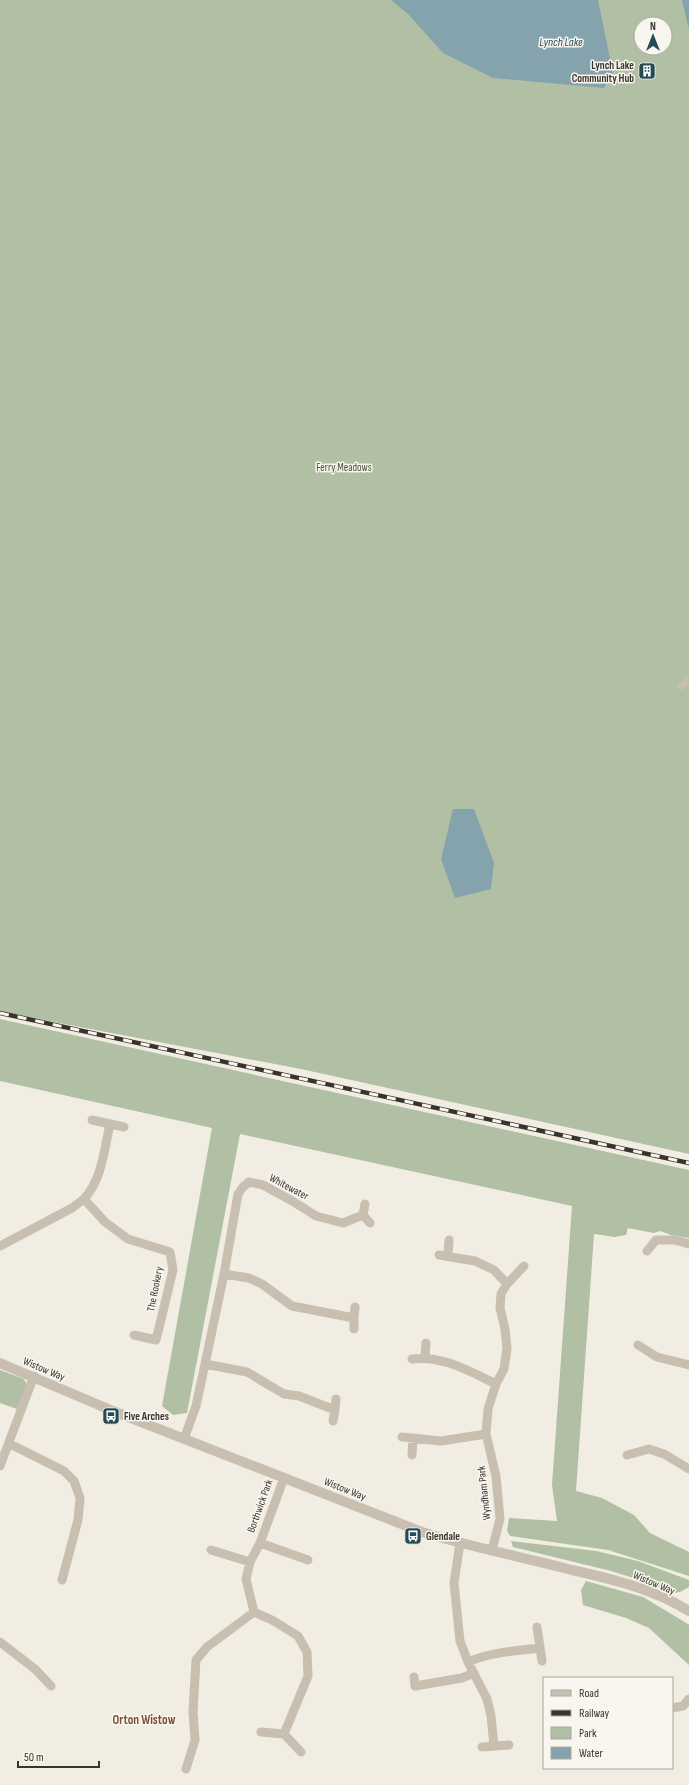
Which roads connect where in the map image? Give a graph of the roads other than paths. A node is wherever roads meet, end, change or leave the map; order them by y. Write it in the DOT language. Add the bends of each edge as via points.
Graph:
graph roads {
  1 [pos="689,680"];
  2 [pos="681,686"];
  3 [pos="92,1120"];
  4 [pos="110,1124"];
  5 [pos="124,1127"];
  6 [pos="84,1199"];
  7 [pos="365,1204"];
  8 [pos="363,1215"];
  9 [pos="370,1223"];
  10 [pos="449,1240"];
  11 [pos="689,1244"];
  12 [pos="0,1246"];
  13 [pos="647,1251"];
  14 [pos="524,1266"];
  15 [pos="224,1274"];
  16 [pos="507,1284"];
  17 [pos="355,1307"];
  18 [pos="354,1318"];
  19 [pos="354,1329"];
  20 [pos="134,1335"];
  21 [pos="426,1344"];
  22 [pos="638,1345"];
  23 [pos="425,1357"];
  24 [pos="412,1359"];
  25 [pos="0,1363"];
  26 [pos="205,1364"];
  27 [pos="689,1365"];
  28 [pos="34,1376"];
  29 [pos="496,1384"];
  30 [pos="336,1399"];
  31 [pos="335,1410"];
  32 [pos="333,1421"];
  33 [pos="486,1434"];
  34 [pos="402,1437"];
  35 [pos="413,1438"];
  36 [pos="184,1439"];
  37 [pos="10,1444"];
  38 [pos="412,1455"];
  39 [pos="627,1455"];
  40 [pos="0,1466"];
  41 [pos="689,1470"];
  42 [pos="284,1478"];
  43 [pos="260,1544"];
  44 [pos="460,1544"];
  45 [pos="211,1550"];
  46 [pos="492,1550"];
  47 [pos="308,1560"];
  48 [pos="250,1562"];
  49 [pos="62,1580"];
  50 [pos="689,1610"];
  51 [pos="254,1612"];
  52 [pos="536,1627"];
  53 [pos="0,1642"];
  54 [pos="540,1648"];
  55 [pos="542,1661"];
  56 [pos="468,1662"];
  57 [pos="474,1673"];
  58 [pos="414,1677"];
  59 [pos="51,1686"];
  60 [pos="689,1699"];
  61 [pos="673,1708"];
  62 [pos="261,1732"];
  63 [pos="284,1734"];
  64 [pos="509,1745"];
  65 [pos="494,1746"];
  66 [pos="482,1748"];
  67 [pos="300,1752"];
  68 [pos="186,1769"];
  1 -- 2 [label="street"];
  3 -- 4 [label="street"];
  4 -- 5 [label="street"];
  4 -- 6 [label="street" via="100,1173 92,1190"];
  6 -- 12 [label="street"];
  6 -- 20 [label="street, The Rookery" via="105,1222 128,1239 170,1252 173,1270 156,1340"];
  7 -- 8 [label="street"];
  8 -- 9 [label="street"];
  8 -- 15 [label="street, Whitewater" via="343,1223 316,1216 263,1185 249,1182 238,1194"];
  10 -- 16 [label="street" via="443,1255 475,1261 494,1270"];
  11 -- 13 [label="street" via="675,1240 656,1240"];
  14 -- 16 [label="street, Wyndham Park"];
  15 -- 18 [label="street" via="249,1278 262,1284 292,1306"];
  15 -- 26 [label="street, Whitewater"];
  16 -- 29 [label="street, Wyndham Park" via="501,1294 500,1308 507,1348 504,1369"];
  17 -- 18 [label="street"];
  18 -- 19 [label="street"];
  21 -- 23 [label="street"];
  22 -- 27 [label="street" via="657,1357"];
  23 -- 24 [label="street"];
  23 -- 29 [label="street" via="455,1365"];
  25 -- 28 [label="street, Wistow Way"];
  26 -- 31 [label="street" via="247,1372 284,1394 299,1396"];
  26 -- 36 [label="street, Whitewater" via="196,1406"];
  28 -- 36 [label="street, Wistow Way"];
  28 -- 37 [label="street"];
  29 -- 33 [label="street, Wyndham Park" via="488,1409"];
  30 -- 31 [label="street"];
  31 -- 32 [label="street"];
  33 -- 35 [label="street" via="441,1441"];
  33 -- 46 [label="street, Wyndham Park" via="496,1476 500,1520"];
  34 -- 35 [label="street"];
  35 -- 38 [label="street"];
  36 -- 42 [label="street, Wistow Way"];
  37 -- 40 [label="street"];
  37 -- 49 [label="street" via="64,1471 74,1481 78,1491 78,1520"];
  39 -- 41 [label="street" via="649,1449 664,1454"];
  42 -- 43 [label="street, Borthwick Park"];
  42 -- 44 [label="street, Wistow Way" via="422,1532"];
  43 -- 47 [label="street, Borthwick Park"];
  43 -- 48 [label="street, Borthwick Park"];
  44 -- 46 [label="street, Wistow Way"];
  44 -- 56 [label="street" via="454,1583 460,1641"];
  45 -- 48 [label="street"];
  46 -- 50 [label="street, Wistow Way" via="620,1581"];
  48 -- 51 [label="street, Borthwick Park" via="246,1579"];
  51 -- 63 [label="street" via="298,1636 307,1652 308,1676"];
  51 -- 68 [label="street" via="207,1647 196,1660 193,1712 195,1740"];
  52 -- 54 [label="street"];
  53 -- 59 [label="street" via="35,1669"];
  54 -- 55 [label="street"];
  54 -- 56 [label="street" via="499,1653"];
  56 -- 57 [label="street"];
  57 -- 58 [label="street" via="462,1678 415,1686"];
  57 -- 65 [label="street" via="487,1699"];
  60 -- 61 [label="street" via="683,1706"];
  62 -- 63 [label="street"];
  63 -- 67 [label="street"];
  64 -- 65 [label="street"];
  65 -- 66 [label="street"];
}
